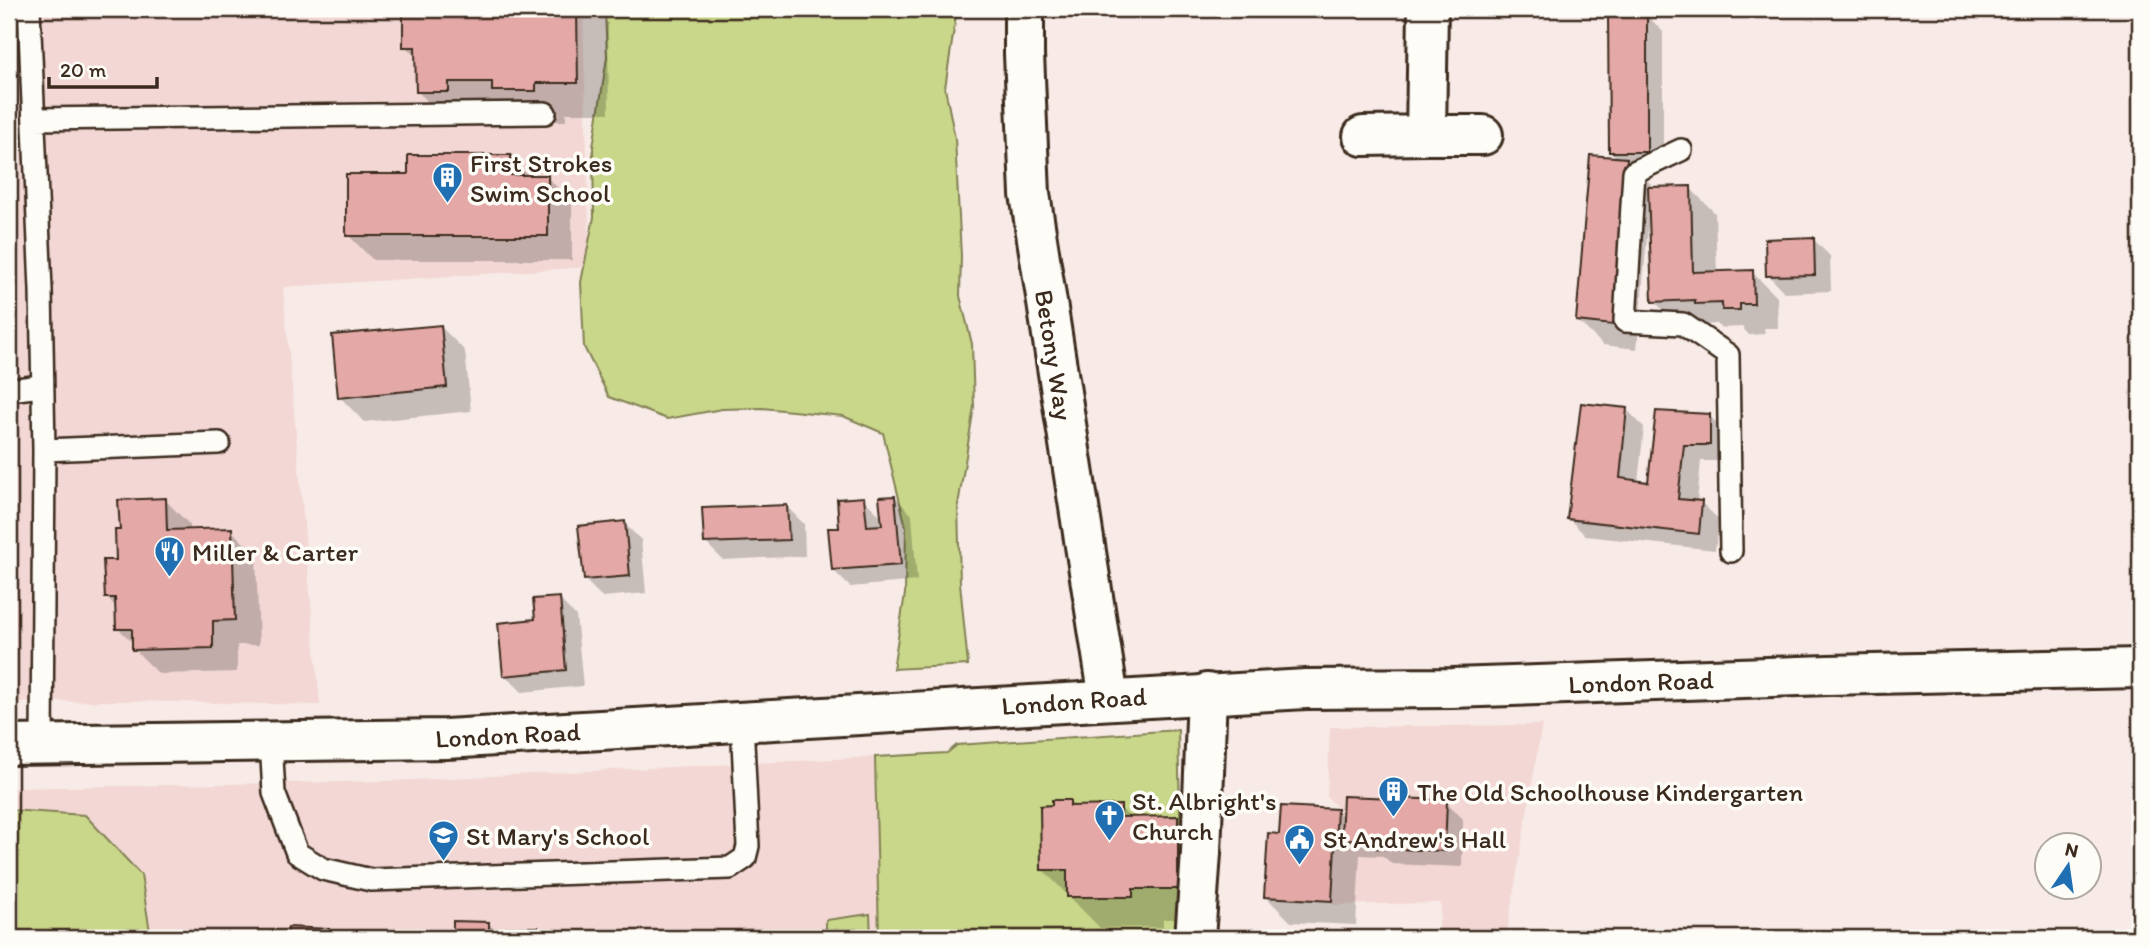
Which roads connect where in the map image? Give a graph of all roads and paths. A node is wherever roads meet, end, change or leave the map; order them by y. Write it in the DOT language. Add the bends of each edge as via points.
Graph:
graph roads {
  1 [pos="29,9"];
  2 [pos="1024,9"];
  3 [pos="1428,9"];
  4 [pos="545,113"];
  5 [pos="34,119"];
  6 [pos="1426,135"];
  7 [pos="1483,135"];
  8 [pos="1363,136"];
  9 [pos="1681,150"];
  10 [pos="41,386"];
  11 [pos="9,390"];
  12 [pos="219,443"];
  13 [pos="44,450"];
  14 [pos="1731,551"];
  15 [pos="2140,668"];
  16 [pos="1207,693"];
  17 [pos="1109,699"];
  18 [pos="742,721"];
  19 [pos="271,741"];
  20 [pos="25,745"];
  21 [pos="1195,938"];
  1 -- 5 [label="lane"];
  2 -- 17 [label="main road, Betony Way" via="1030,194"];
  3 -- 6 [label="main road"];
  4 -- 5 [label="lane"];
  5 -- 10 [label="lane"];
  6 -- 7 [label="main road"];
  6 -- 8 [label="main road"];
  9 -- 14 [label="lane" via="1634,172 1625,321 1683,324 1728,355"];
  10 -- 11 [label="lane"];
  10 -- 13 [label="lane"];
  12 -- 13 [label="lane"];
  13 -- 20 [label="lane"];
  15 -- 16 [label="main road, London Road"];
  16 -- 17 [label="main road, London Road"];
  16 -- 21 [label="main road"];
  17 -- 18 [label="main road, London Road"];
  18 -- 19 [label="main road, London Road" via="446,739"];
  18 -- 19 [label="lane" via="748,846 745,858 730,868 371,880 323,869 297,853 274,793"];
  19 -- 20 [label="main road, London Road"];
}
